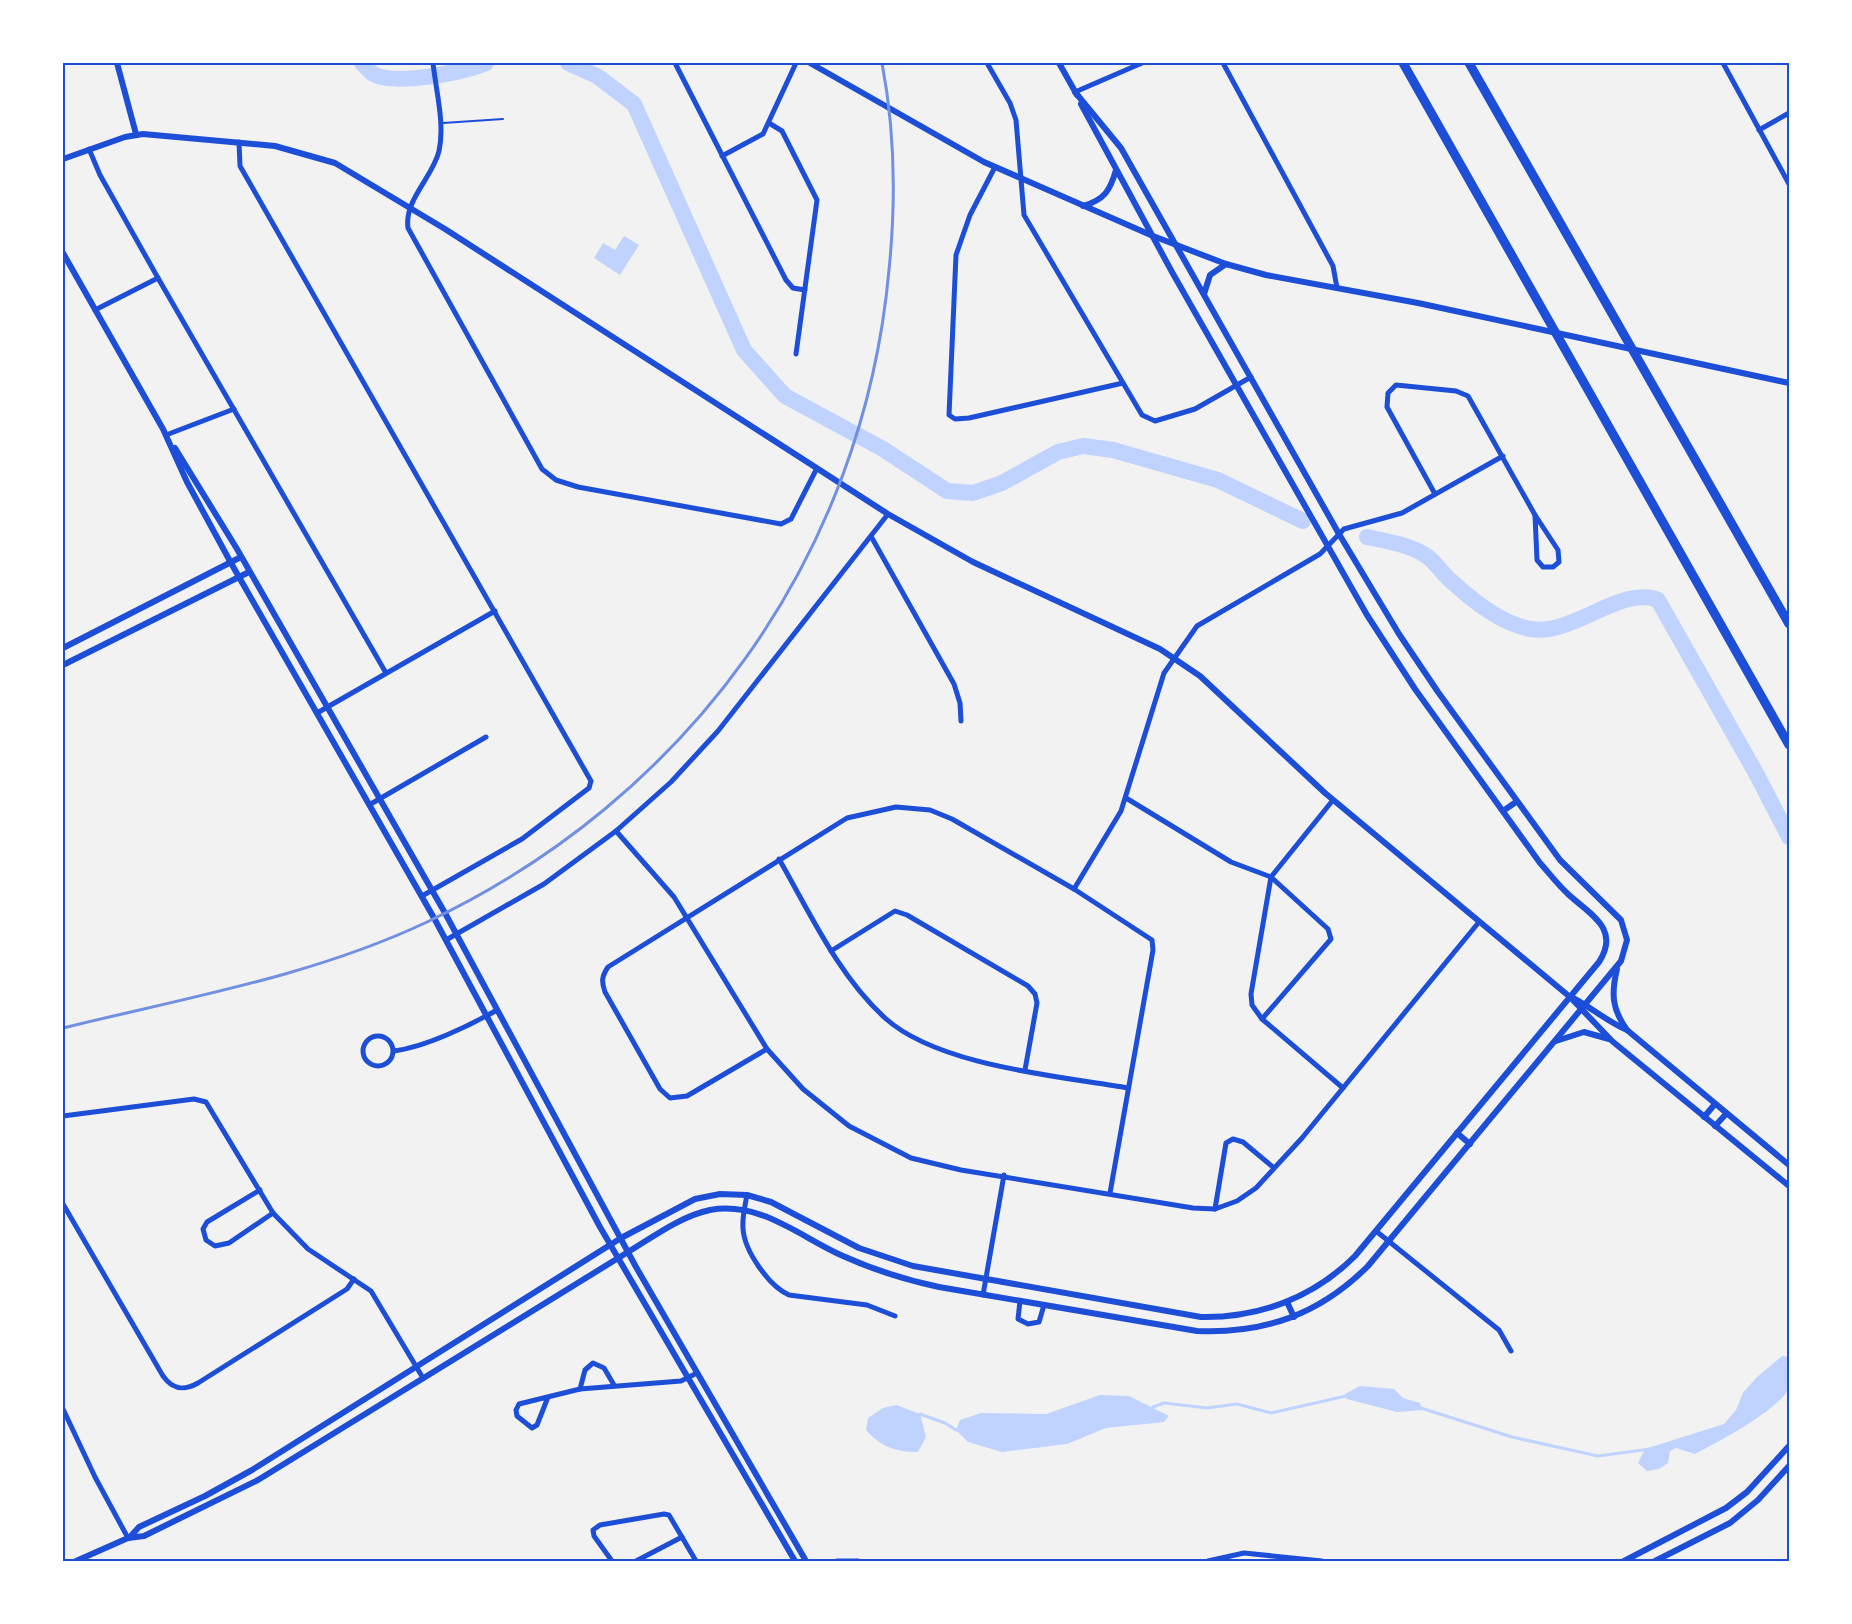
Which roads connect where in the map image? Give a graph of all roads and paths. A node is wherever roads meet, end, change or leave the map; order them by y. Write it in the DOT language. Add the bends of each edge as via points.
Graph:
graph roads {
  1 [pos="117,63"];
  2 [pos="675,63"];
  3 [pos="796,63"];
  4 [pos="810,63"];
  5 [pos="987,63"];
  6 [pos="1059,63"];
  7 [pos="1142,63"];
  8 [pos="1223,63"];
  9 [pos="1403,63"];
  10 [pos="1469,63"];
  11 [pos="1723,63"];
  12 [pos="433,66"];
  13 [pos="1075,92"];
  14 [pos="1789,113"];
  15 [pos="503,119"];
  16 [pos="769,123"];
  17 [pos="440,124"];
  18 [pos="1759,130"];
  19 [pos="136,134"];
  20 [pos="239,141"];
  21 [pos="89,149"];
  22 [pos="722,156"];
  23 [pos="63,159"];
  24 [pos="995,167"];
  25 [pos="1116,170"];
  26 [pos="1023,180"];
  27 [pos="1789,184"];
  28 [pos="1082,206"];
  29 [pos="411,209"];
  30 [pos="1152,236"];
  31 [pos="1175,244"];
  32 [pos="63,253"];
  33 [pos="1227,264"];
  34 [pos="158,278"];
  35 [pos="1337,288"];
  36 [pos="805,290"];
  37 [pos="1203,294"];
  38 [pos="95,310"];
  39 [pos="796,354"];
  40 [pos="1251,377"];
  41 [pos="1123,382"];
  42 [pos="1789,383"];
  43 [pos="1236,385"];
  44 [pos="234,409"];
  45 [pos="166,435"];
  46 [pos="1503,456"];
  47 [pos="816,470"];
  48 [pos="1436,494"];
  49 [pos="888,514"];
  50 [pos="1535,515"];
  51 [pos="1339,534"];
  52 [pos="872,537"];
  53 [pos="1328,548"];
  54 [pos="242,557"];
  55 [pos="231,563"];
  56 [pos="249,572"];
  57 [pos="239,577"];
  58 [pos="495,611"];
  59 [pos="1789,624"];
  60 [pos="63,648"];
  61 [pos="1173,658"];
  62 [pos="63,665"];
  63 [pos="386,673"];
  64 [pos="1438,692"];
  65 [pos="1425,702"];
  66 [pos="327,707"];
  67 [pos="317,713"];
  68 [pos="961,721"];
  69 [pos="486,737"];
  70 [pos="1789,745"];
  71 [pos="1126,798"];
  72 [pos="379,800"];
  73 [pos="1333,800"];
  74 [pos="1516,802"];
  75 [pos="369,805"];
  76 [pos="1503,811"];
  77 [pos="616,831"];
  78 [pos="779,859"];
  79 [pos="1271,877"];
  80 [pos="1074,889"];
  81 [pos="431,891"];
  82 [pos="422,896"];
  83 [pos="686,917"];
  84 [pos="1479,922"];
  85 [pos="456,935"];
  86 [pos="446,940"];
  87 [pos="831,951"];
  88 [pos="1618,966"];
  89 [pos="1570,997"];
  90 [pos="1583,1007"];
  91 [pos="497,1010"];
  92 [pos="487,1015"];
  93 [pos="1262,1019"];
  94 [pos="1627,1030"];
  95 [pos="1612,1041"];
  96 [pos="1554,1042"];
  97 [pos="767,1049"];
  98 [pos="394,1051"];
  99 [pos="1025,1070"];
  100 [pos="1128,1088"];
  101 [pos="1343,1088"];
  102 [pos="1714,1104"];
  103 [pos="1726,1114"];
  104 [pos="63,1116"];
  105 [pos="1704,1116"];
  106 [pos="1715,1126"];
  107 [pos="1457,1133"];
  108 [pos="1470,1144"];
  109 [pos="1789,1165"];
  110 [pos="1275,1168"];
  111 [pos="1004,1175"];
  112 [pos="1789,1186"];
  113 [pos="260,1190"];
  114 [pos="1110,1193"];
  115 [pos="747,1196"];
  116 [pos="63,1204"];
  117 [pos="1215,1209"];
  118 [pos="745,1210"];
  119 [pos="273,1213"];
  120 [pos="1376,1231"];
  121 [pos="621,1238"];
  122 [pos="1390,1241"];
  123 [pos="610,1244"];
  124 [pos="628,1252"];
  125 [pos="619,1257"];
  126 [pos="354,1279"];
  127 [pos="986,1280"];
  128 [pos="983,1295"];
  129 [pos="1020,1301"];
  130 [pos="1287,1302"];
  131 [pos="1044,1305"];
  132 [pos="896,1316"];
  133 [pos="1294,1317"];
  134 [pos="1511,1351"];
  135 [pos="416,1368"];
  136 [pos="697,1373"];
  137 [pos="423,1378"];
  138 [pos="689,1378"];
  139 [pos="614,1385"];
  140 [pos="580,1389"];
  141 [pos="548,1397"];
  142 [pos="63,1409"];
  143 [pos="1789,1446"];
  144 [pos="1789,1466"];
  145 [pos="226,1484"];
  146 [pos="232,1495"];
  147 [pos="682,1537"];
  148 [pos="128,1538"];
  149 [pos="1305,1560"];
  150 [pos="76,1561"];
  151 [pos="612,1561"];
  152 [pos="636,1561"];
  153 [pos="696,1561"];
  154 [pos="795,1561"];
  155 [pos="806,1561"];
  156 [pos="837,1561"];
  157 [pos="858,1561"];
  158 [pos="1208,1561"];
  159 [pos="1322,1561"];
  160 [pos="1624,1561"];
  161 [pos="1656,1561"];
  1 -- 19 [label="street"];
  2 -- 22 [label="street"];
  3 -- 16 [label="street"];
  4 -- 24 [label="street"];
  5 -- 26 [label="street" via="1014,115"];
  6 -- 13 [label="street"];
  7 -- 13 [label="street"];
  8 -- 35 [label="street" via="1333,266"];
  9 -- 70 [label="highway"];
  10 -- 59 [label="highway"];
  11 -- 18 [label="street"];
  12 -- 17 [label="street"];
  13 -- 25 [label="street"];
  13 -- 31 [label="street" via="1120,148"];
  14 -- 18 [label="street"];
  15 -- 17 [label="lane"];
  16 -- 22 [label="street" via="760,135"];
  16 -- 36 [label="street" via="782,131 816,196"];
  17 -- 29 [label="street" via="438,154"];
  18 -- 27 [label="street"];
  19 -- 20 [label="street"];
  19 -- 21 [label="street"];
  20 -- 29 [label="street" via="285,147 324,159"];
  20 -- 58 [label="street" via="240,166"];
  21 -- 23 [label="street"];
  21 -- 34 [label="street"];
  22 -- 36 [label="street" via="786,280 795,289"];
  24 -- 26 [label="street"];
  24 -- 41 [label="street" via="966,224 956,258 947,409 950,417 969,418"];
  25 -- 28 [label="street" via="1103,198"];
  25 -- 30 [label="street"];
  26 -- 28 [label="street"];
  26 -- 41 [label="street" via="1024,215"];
  28 -- 30 [label="street"];
  29 -- 47 [label="street"];
  29 -- 47 [label="street" via="407,225 412,240 537,461 553,478 587,489 781,524 791,519"];
  30 -- 31 [label="street"];
  30 -- 43 [label="street"];
  31 -- 33 [label="street"];
  31 -- 37 [label="street"];
  32 -- 38 [label="street"];
  33 -- 35 [label="street"];
  33 -- 37 [label="street" via="1210,275"];
  34 -- 38 [label="street"];
  34 -- 44 [label="street"];
  35 -- 42 [label="street"];
  36 -- 39 [label="street"];
  37 -- 40 [label="street"];
  38 -- 45 [label="street"];
  40 -- 43 [label="street"];
  40 -- 51 [label="street"];
  41 -- 43 [label="street" via="1142,415 1155,421 1195,409"];
  43 -- 53 [label="street"];
  44 -- 45 [label="street"];
  44 -- 63 [label="street"];
  45 -- 54 [label="street"];
  45 -- 55 [label="street" via="186,482"];
  46 -- 48 [label="street"];
  46 -- 48 [label="street" via="1464,393 1396,385 1388,393 1387,407"];
  46 -- 50 [label="street"];
  47 -- 49 [label="street"];
  48 -- 51 [label="street" via="1402,513 1353,525"];
  49 -- 52 [label="street"];
  49 -- 61 [label="street" via="967,559 1123,630"];
  50 -- 50 [label="street" via="1537,560 1543,567 1553,567 1559,562 1558,550"];
  51 -- 53 [label="street"];
  51 -- 64 [label="street"];
  52 -- 68 [label="street" via="954,684"];
  52 -- 77 [label="street" via="718,731 671,782"];
  53 -- 61 [label="street" via="1206,619"];
  53 -- 65 [label="street"];
  54 -- 55 [label="street"];
  54 -- 56 [label="street"];
  55 -- 57 [label="street"];
  55 -- 60 [label="street"];
  56 -- 57 [label="street"];
  56 -- 66 [label="street"];
  57 -- 62 [label="street"];
  57 -- 67 [label="street"];
  58 -- 63 [label="street"];
  58 -- 81 [label="street" via="592,784 528,835"];
  61 -- 71 [label="street" via="1164,674"];
  61 -- 73 [label="street" via="1216,690"];
  63 -- 66 [label="street"];
  64 -- 65 [label="street"];
  64 -- 74 [label="street"];
  65 -- 76 [label="street"];
  66 -- 67 [label="street"];
  66 -- 72 [label="street"];
  67 -- 75 [label="street"];
  69 -- 72 [label="street"];
  71 -- 79 [label="street" via="1231,862"];
  71 -- 80 [label="street"];
  72 -- 75 [label="street"];
  72 -- 81 [label="street"];
  73 -- 79 [label="street"];
  73 -- 84 [label="street"];
  74 -- 76 [label="street"];
  74 -- 88 [label="street" via="1567,868 1621,920 1627,945"];
  75 -- 82 [label="street"];
  76 -- 89 [label="street" via="1552,878 1605,930 1602,957"];
  77 -- 83 [label="street" via="674,897"];
  77 -- 85 [label="street" via="544,884"];
  78 -- 80 [label="street" via="847,818 897,807 916,808 952,819"];
  78 -- 83 [label="street"];
  78 -- 87 [label="street"];
  79 -- 93 [label="street" via="1251,994 1252,1005"];
  79 -- 93 [label="street" via="1328,929 1331,939"];
  80 -- 100 [label="street" via="1152,940"];
  81 -- 82 [label="street"];
  81 -- 85 [label="street"];
  82 -- 86 [label="street"];
  83 -- 97 [label="street"];
  83 -- 97 [label="street" via="608,967 603,975 605,992 660,1089 670,1098 687,1096"];
  84 -- 89 [label="street"];
  84 -- 101 [label="street"];
  85 -- 86 [label="street"];
  85 -- 91 [label="street"];
  86 -- 92 [label="street"];
  87 -- 99 [label="street" via="870,1003 919,1041 959,1056"];
  87 -- 99 [label="street" via="895,911 1028,986 1037,1003"];
  88 -- 90 [label="street"];
  88 -- 94 [label="street" via="1613,1000"];
  89 -- 90 [label="street"];
  89 -- 107 [label="street"];
  90 -- 94 [label="street"];
  90 -- 95 [label="street"];
  90 -- 96 [label="street"];
  91 -- 92 [label="street"];
  91 -- 121 [label="street"];
  92 -- 98 [label="street"];
  92 -- 123 [label="street"];
  93 -- 101 [label="street"];
  94 -- 102 [label="street"];
  95 -- 96 [label="street" via="1584,1032"];
  95 -- 105 [label="street"];
  96 -- 108 [label="street"];
  97 -- 111 [label="street" via="803,1089 849,1126 880,1143 911,1158"];
  98 -- 98 [label="street" via="390,1041 378,1036 368,1040 363,1052 369,1064 380,1067 390,1062"];
  99 -- 100 [label="street"];
  100 -- 114 [label="street"];
  101 -- 110 [label="street"];
  102 -- 103 [label="street"];
  102 -- 105 [label="street"];
  103 -- 106 [label="street"];
  103 -- 109 [label="street"];
  104 -- 113 [label="street" via="203,1101 215,1112"];
  105 -- 106 [label="street"];
  106 -- 112 [label="street"];
  107 -- 108 [label="street"];
  107 -- 120 [label="street"];
  108 -- 122 [label="street"];
  110 -- 117 [label="street" via="1250,1193"];
  110 -- 117 [label="street" via="1243,1142 1233,1139 1226,1143"];
  111 -- 114 [label="street"];
  111 -- 127 [label="street"];
  113 -- 119 [label="street"];
  113 -- 119 [label="street" via="207,1222 203,1230 206,1240 212,1245 225,1245"];
  114 -- 117 [label="street"];
  115 -- 118 [label="street"];
  115 -- 121 [label="street" via="720,1194 695,1199"];
  115 -- 127 [label="street" via="771,1202 837,1238 882,1256 919,1268"];
  116 -- 126 [label="street" via="163,1376 178,1388 198,1383 347,1289"];
  118 -- 124 [label="street" via="716,1209 695,1215"];
  118 -- 128 [label="street" via="776,1220 875,1270"];
  118 -- 132 [label="street" via="742,1225 746,1241 778,1290 867,1305"];
  119 -- 126 [label="street" via="309,1249"];
  120 -- 122 [label="street"];
  120 -- 130 [label="street" via="1334,1274"];
  121 -- 123 [label="street"];
  121 -- 124 [label="street"];
  122 -- 133 [label="street" via="1350,1283"];
  122 -- 134 [label="street" via="1498,1330"];
  123 -- 125 [label="street"];
  123 -- 135 [label="street"];
  124 -- 125 [label="street"];
  124 -- 136 [label="street"];
  125 -- 137 [label="street"];
  125 -- 138 [label="street"];
  126 -- 135 [label="street" via="371,1290"];
  127 -- 128 [label="street"];
  127 -- 130 [label="street" via="1201,1317 1244,1314"];
  128 -- 129 [label="street"];
  129 -- 131 [label="street"];
  129 -- 131 [label="street" via="1018,1319 1028,1324 1039,1322"];
  130 -- 133 [label="street"];
  131 -- 133 [label="street" via="1197,1331 1245,1331"];
  135 -- 137 [label="street"];
  135 -- 145 [label="street"];
  136 -- 138 [label="street"];
  136 -- 155 [label="street"];
  137 -- 146 [label="street"];
  138 -- 139 [label="street"];
  138 -- 154 [label="street"];
  139 -- 140 [label="street"];
  139 -- 140 [label="street" via="604,1368 593,1363 585,1370"];
  140 -- 141 [label="street"];
  141 -- 141 [label="street" via="519,1404 517,1416 532,1428 537,1425"];
  142 -- 148 [label="street"];
  143 -- 160 [label="street" via="1747,1492 1726,1508"];
  144 -- 161 [label="street" via="1730,1523"];
  145 -- 146 [label="street"];
  145 -- 148 [label="street" via="139,1527"];
  146 -- 148 [label="street" via="144,1536"];
  147 -- 151 [label="street" via="669,1515 664,1514 600,1525 593,1530 594,1536"];
  147 -- 152 [label="street"];
  147 -- 153 [label="street"];
  148 -- 150 [label="street"];
  149 -- 158 [label="street" via="1244,1553"];
  149 -- 159 [label="street"];
  156 -- 157 [label="street"];
}
